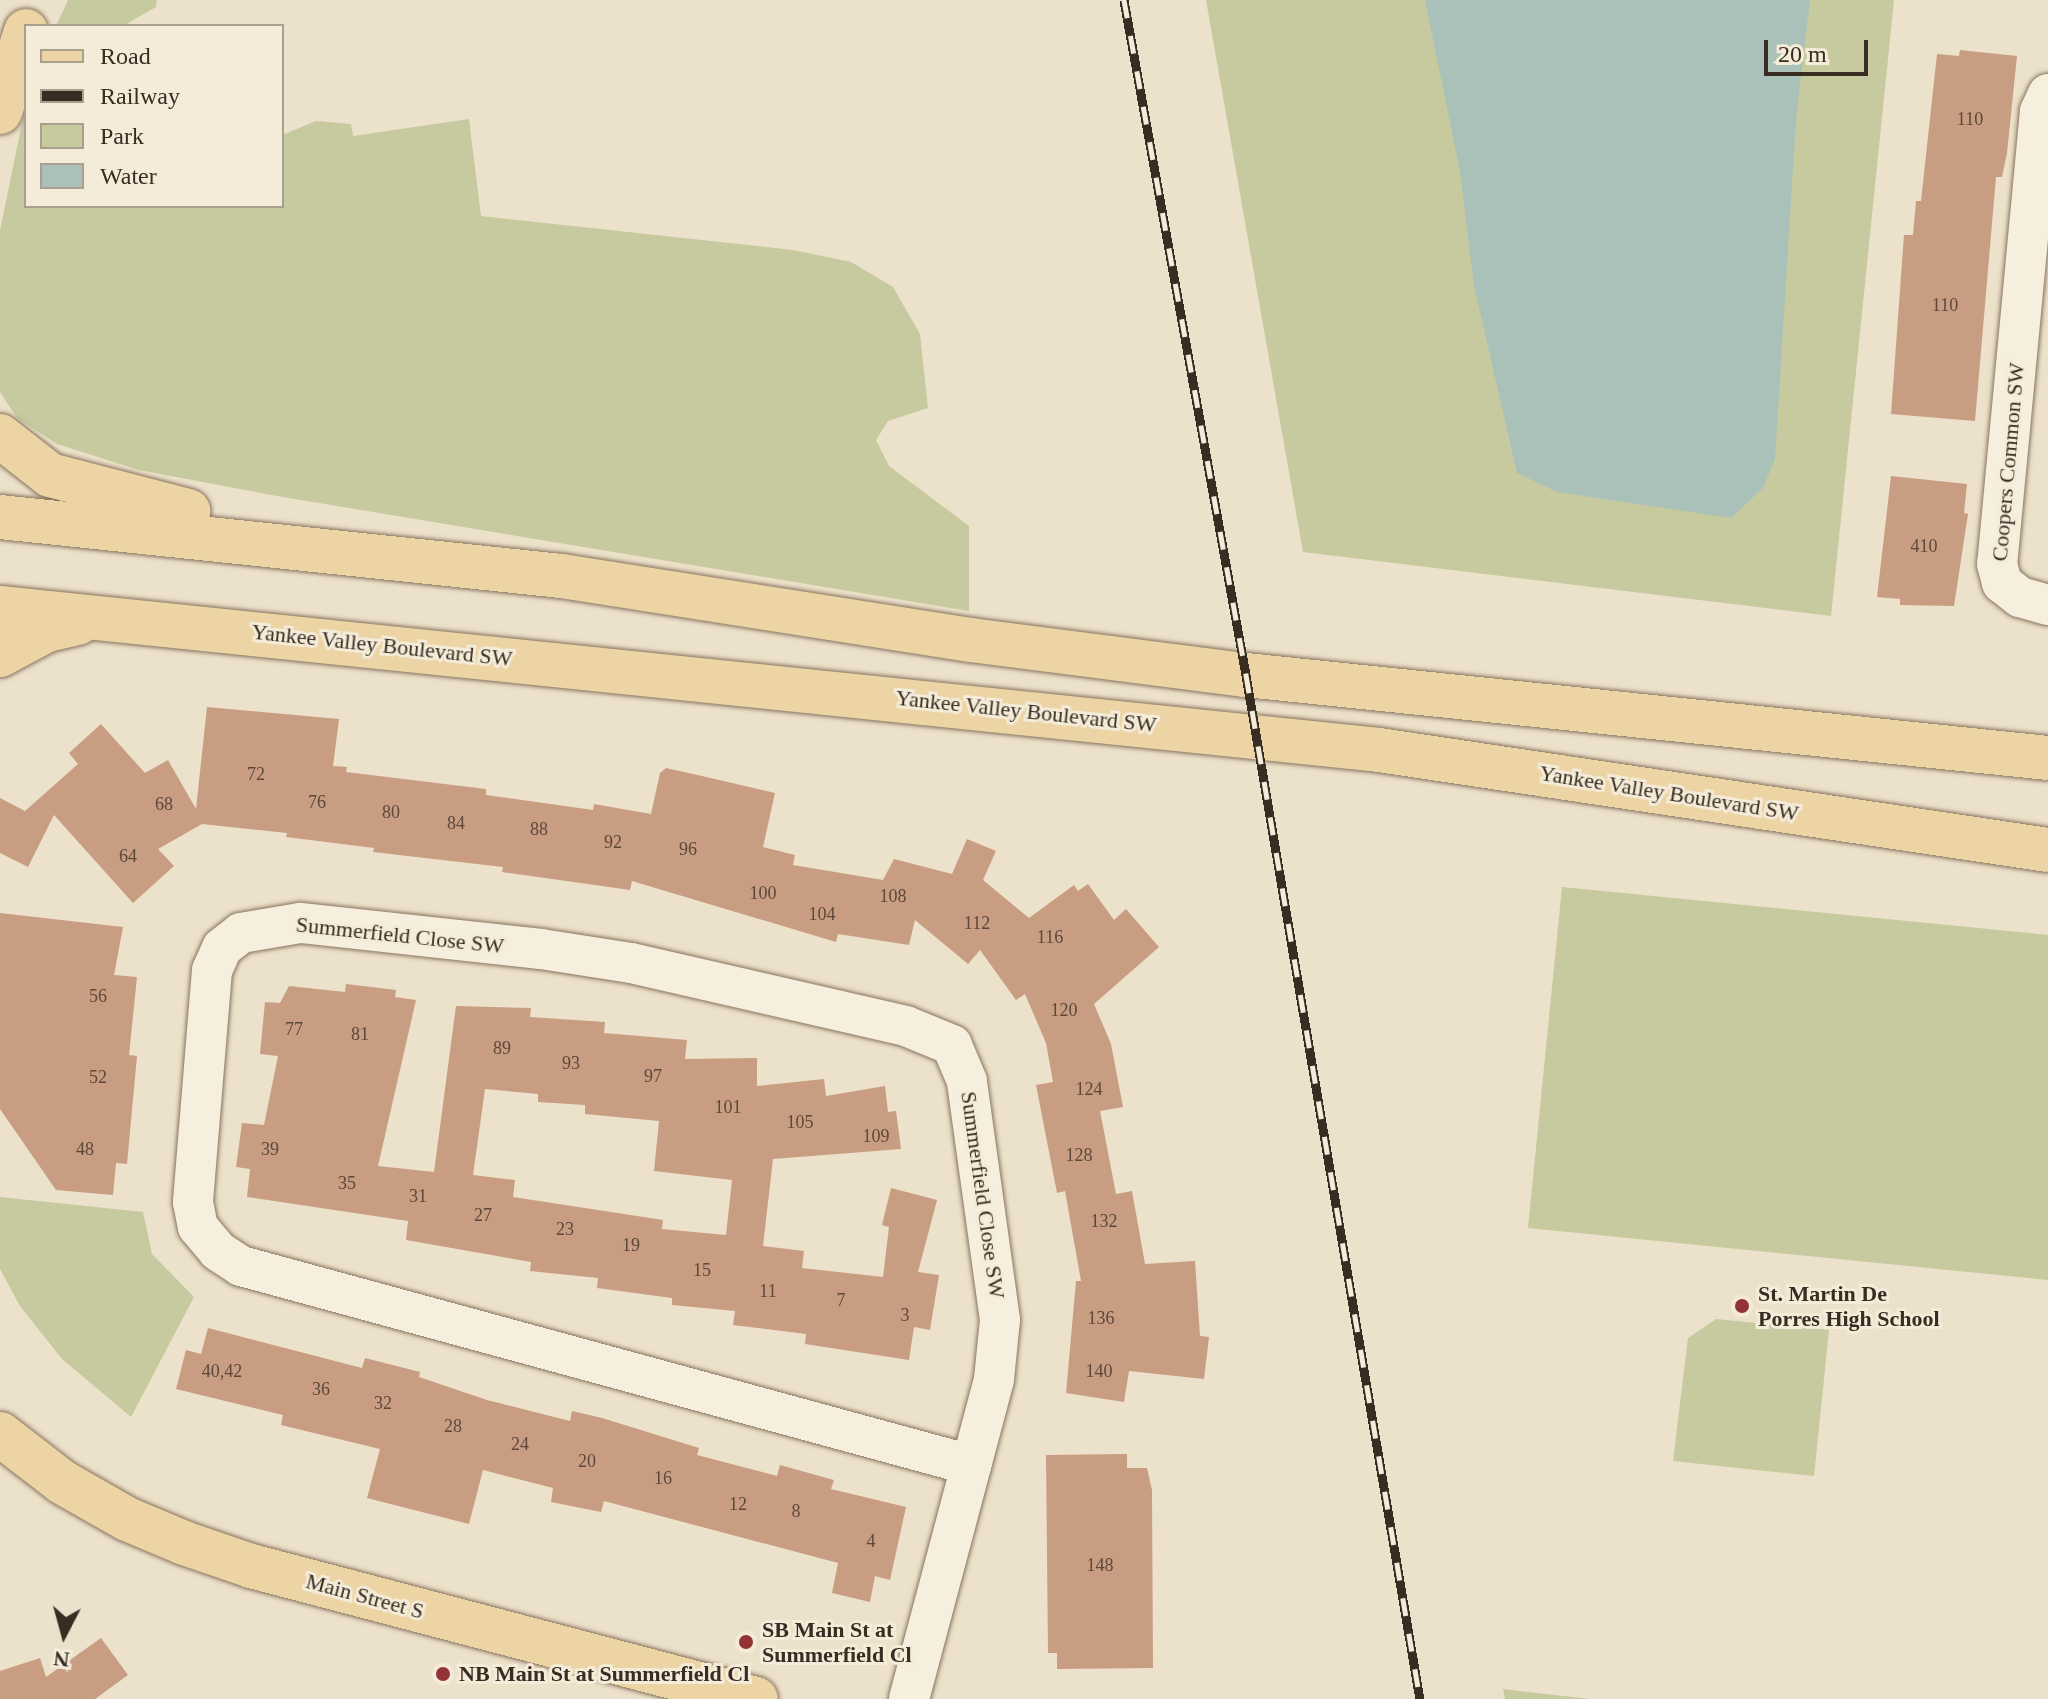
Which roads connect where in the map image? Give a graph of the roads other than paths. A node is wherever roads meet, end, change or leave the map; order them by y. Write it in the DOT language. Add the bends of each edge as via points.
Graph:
graph roads {
  1 [pos="41,0"];
  2 [pos="29,24"];
  3 [pos="24,37"];
  4 [pos="2048,94"];
  5 [pos="0,112"];
  6 [pos="2033,338"];
  7 [pos="0,436"];
  8 [pos="0,517"];
  9 [pos="561,576"];
  10 [pos="2048,605"];
  11 [pos="0,608"];
  12 [pos="104,618"];
  13 [pos="0,655"];
  14 [pos="2048,758"];
  15 [pos="2048,850"];
  16 [pos="0,1434"];
  17 [pos="971,1465"];
  18 [pos="756,1699"];
  19 [pos="909,1699"];
  1 -- 2 [label="main road"];
  3 -- 5 [label="main road"];
  4 -- 6 [label="street, Coopers Common SW" via="2040,111"];
  6 -- 10 [label="street, Coopers Common SW" via="1997,564 2002,583 2020,597"];
  7 -- 9 [label="main road" via="50,475 132,500"];
  8 -- 9 [label="main road"];
  9 -- 14 [label="main road" via="971,640 1231,673"];
  11 -- 12 [label="main road, Yankee Valley Boulevard SW"];
  12 -- 13 [label="main road" via="47,630"];
  12 -- 15 [label="main road, Yankee Valley Boulevard SW" via="1379,750"];
  16 -- 18 [label="main road, Main Street S" via="62,1482 127,1519 184,1543 251,1566"];
  17 -- 17 [label="street, Summerfield Close SW" via="241,1266 218,1251 198,1227 193,1202 212,970 222,948 241,933 300,923 541,949 631,963 891,1023 952,1045 967,1081 1000,1320 994,1379"];
  17 -- 19 [label="street, Summerfield Close SW"];
}
